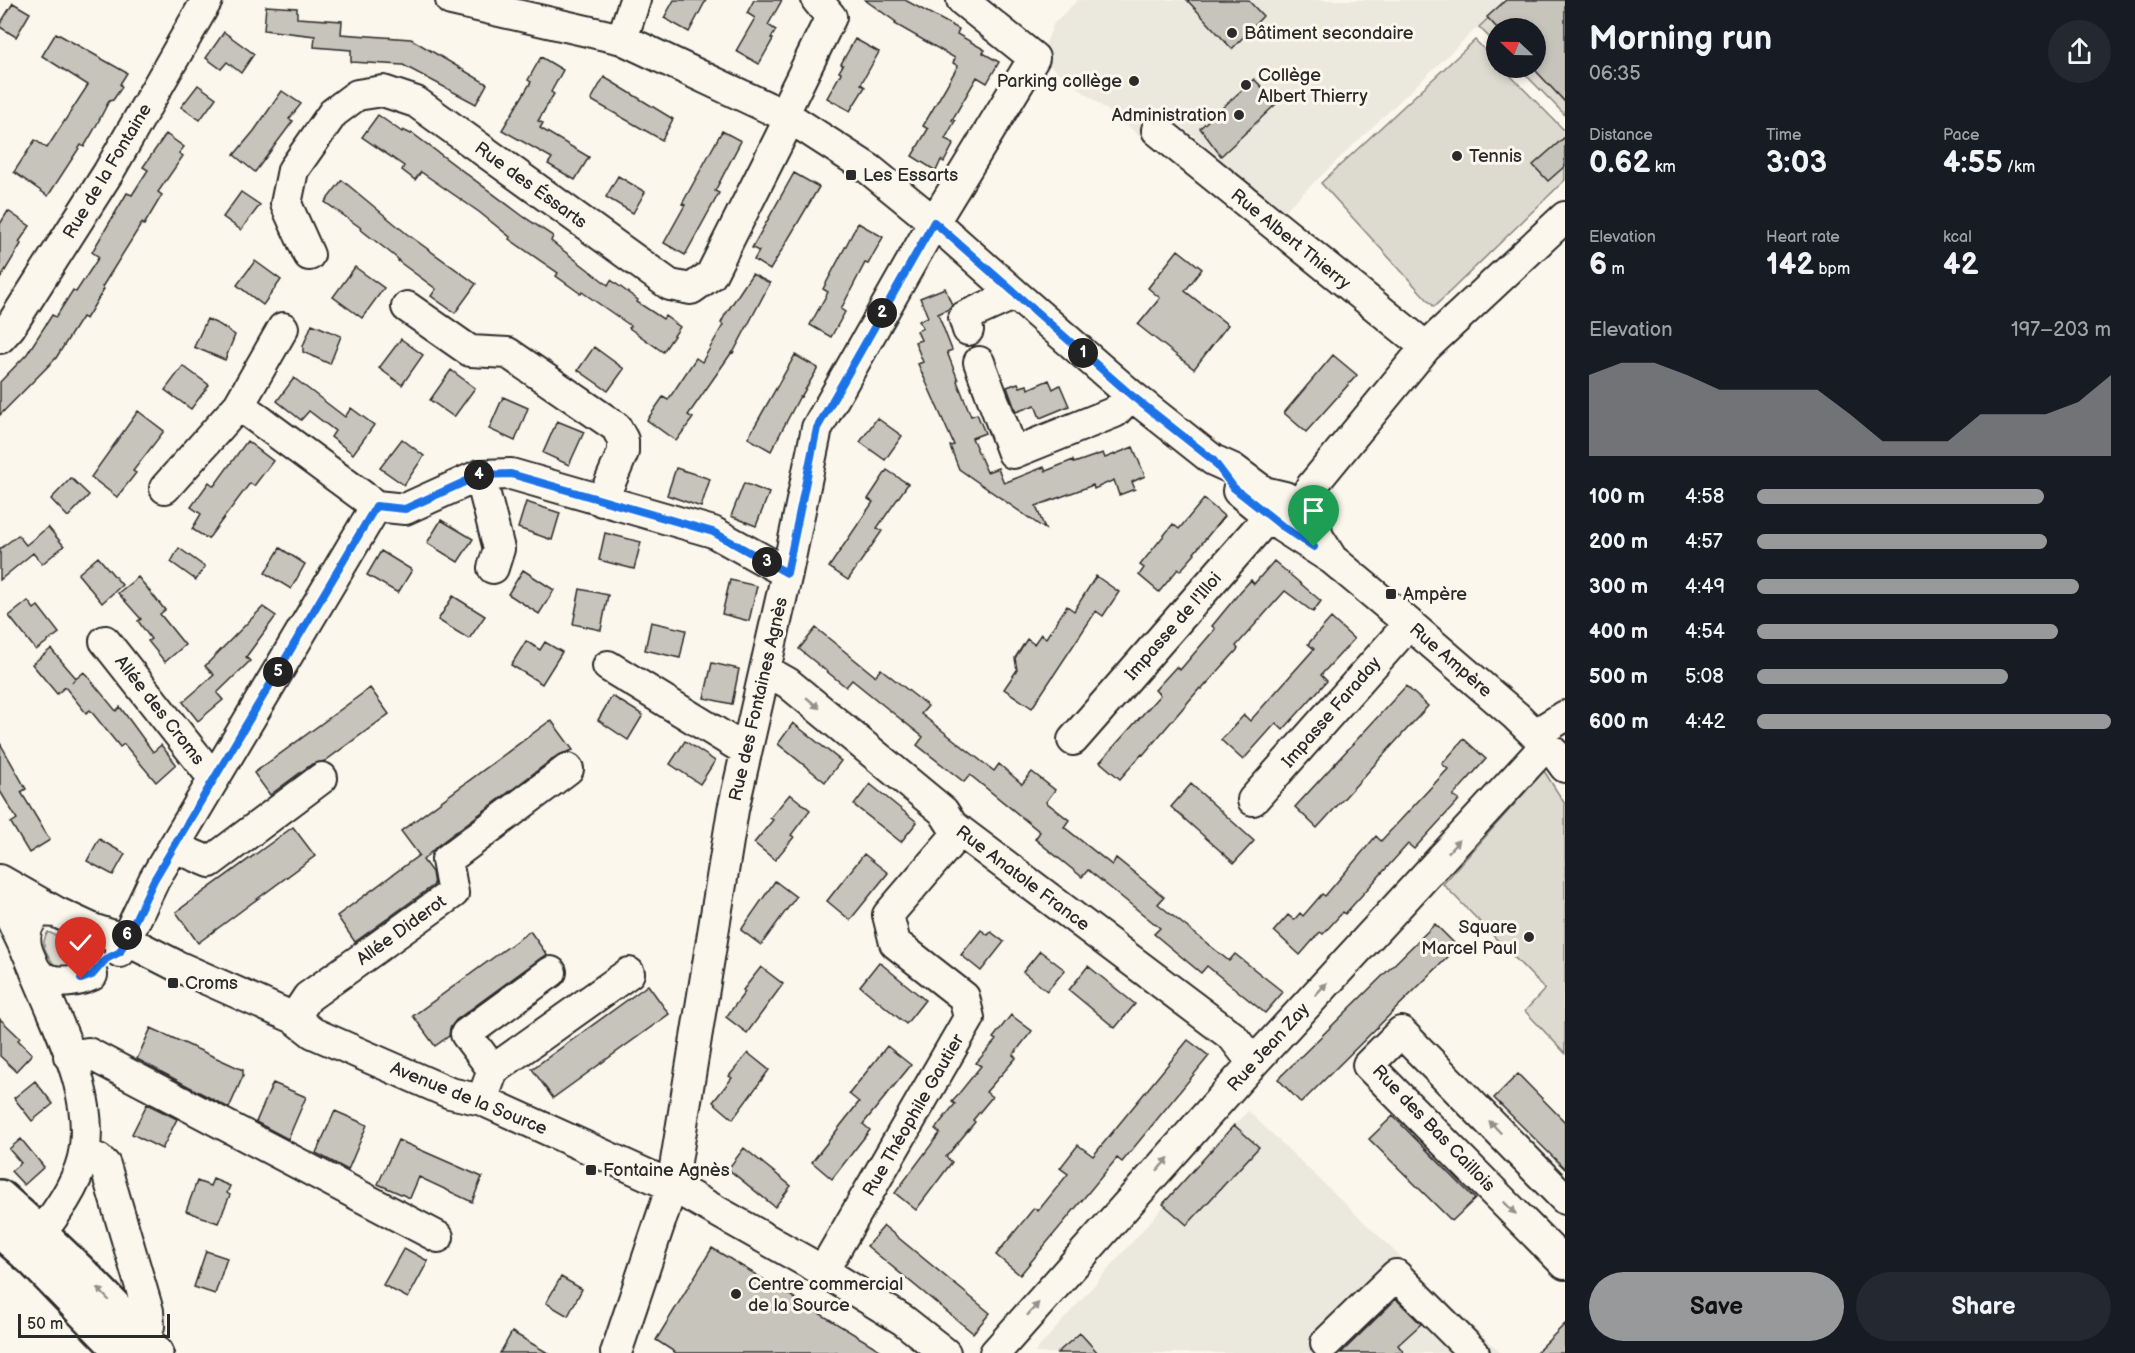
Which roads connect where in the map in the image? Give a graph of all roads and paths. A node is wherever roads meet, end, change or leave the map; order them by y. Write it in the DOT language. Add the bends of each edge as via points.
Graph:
graph roads {
  1 [pos="207,0"];
  2 [pos="635,0"];
  3 [pos="817,0"];
  4 [pos="962,0"];
  5 [pos="465,2"];
  6 [pos="622,39"];
  7 [pos="786,116"];
  8 [pos="1157,130"];
  9 [pos="1565,217"];
  10 [pos="934,222"];
  11 [pos="309,255"];
  12 [pos="1015,294"];
  13 [pos="407,308"];
  14 [pos="283,328"];
  15 [pos="968,330"];
  16 [pos="0,338"];
  17 [pos="1425,347"];
  18 [pos="979,362"];
  19 [pos="1131,395"];
  20 [pos="239,405"];
  21 [pos="480,475"];
  22 [pos="165,488"];
  23 [pos="602,501"];
  24 [pos="376,506"];
  25 [pos="1289,513"];
  26 [pos="493,568"];
  27 [pos="787,573"];
  28 [pos="1409,624"];
  29 [pos="105,641"];
  30 [pos="608,666"];
  31 [pos="765,670"];
  32 [pos="1565,716"];
  33 [pos="1073,740"];
  34 [pos="1549,749"];
  35 [pos="745,750"];
  36 [pos="568,769"];
  37 [pos="322,778"];
  38 [pos="214,779"];
  39 [pos="1253,800"];
  40 [pos="960,831"];
  41 [pos="174,847"];
  42 [pos="0,880"];
  43 [pos="0,895"];
  44 [pos="56,912"];
  45 [pos="115,956"];
  46 [pos="31,960"];
  47 [pos="551,972"];
  48 [pos="629,973"];
  49 [pos="294,1018"];
  50 [pos="68,1051"];
  51 [pos="1253,1063"];
  52 [pos="493,1070"];
  53 [pos="482,1100"];
  54 [pos="84,1154"];
  55 [pos="672,1186"];
  56 [pos="0,1197"];
  57 [pos="1565,1199"];
  58 [pos="0,1231"];
  59 [pos="438,1238"];
  60 [pos="33,1243"];
  61 [pos="1565,1264"];
  62 [pos="823,1271"];
  63 [pos="143,1339"];
  64 [pos="1326,1343"];
  65 [pos="616,1353"];
  66 [pos="945,1353"];
  67 [pos="994,1353"];
  68 [pos="1474,1353"];
  1 -- 16 [label="street, Rue de la Fontaine" via="108,173"];
  2 -- 6 [label="street"];
  3 -- 7 [label="street, Rue des Éssarts" via="831,17"];
  4 -- 10 [label="street, Rue des Fontaines Agnès" via="1034,58"];
  5 -- 6 [label="street, Rue Ampère"];
  6 -- 7 [label="street, Rue Ampère"];
  7 -- 10 [label="street, Rue Ampère" via="869,169"];
  7 -- 11 [label="street, Rue des Éssarts" via="711,275 691,289 670,285 416,102 383,91 357,94 333,113 293,170 286,204"];
  8 -- 17 [label="street, Rue Albert Thierry"];
  9 -- 17 [label="street, Impasse de l'Illoi"];
  10 -- 12 [label="street, Rue Ampère"];
  10 -- 27 [label="street, Rue des Fontaines Agnès" via="817,428"];
  12 -- 15 [label="street" via="964,317"];
  12 -- 19 [label="street, Rue Ampère"];
  13 -- 23 [label="street" via="470,351 508,353 616,427 623,440 623,453"];
  14 -- 20 [label="street"];
  17 -- 25 [label="street, Impasse de l'Illoi"];
  18 -- 19 [label="street" via="1013,453 1115,412"];
  19 -- 25 [label="street, Rue Ampère" via="1213,460 1230,484"];
  20 -- 22 [label="street"];
  20 -- 24 [label="street"];
  21 -- 23 [label="street" via="511,474"];
  21 -- 24 [label="street" via="405,509"];
  21 -- 26 [label="street" via="499,549"];
  23 -- 27 [label="street" via="713,532"];
  24 -- 38 [label="street"];
  25 -- 28 [label="street, Rue Ampère" via="1332,559"];
  25 -- 33 [label="street, Impasse de l'Illoi" via="1261,525"];
  27 -- 31 [label="street, Rue des Fontaines Agnès"];
  28 -- 34 [label="street, Rue Ampère"];
  28 -- 39 [label="street, Impasse Faraday"];
  29 -- 38 [label="street, Allée des Croms"];
  30 -- 35 [label="street"];
  31 -- 35 [label="street, Rue des Fontaines Agnès"];
  31 -- 40 [label="street, Rue Anatole France, one-way" via="788,683 943,810"];
  32 -- 34 [label="street, Rue Jean Zay"];
  51 -- 34 [label="street, Rue Jean Zay, one-way"];
  35 -- 55 [label="street, Rue des Fontaines Agnès"];
  36 -- 49 [label="street, Allée Diderot" via="447,860 453,892 308,997"];
  37 -- 41 [label="street" via="210,862"];
  38 -- 41 [label="street"];
  40 -- 51 [label="street, Rue Anatole France" via="1233,1037"];
  40 -- 62 [label="street, Rue Théophile Gautier" via="888,915 895,943 964,997 969,1018"];
  41 -- 45 [label="street"];
  42 -- 44 [label="street, Avenue de la Source"];
  43 -- 46 [label="street"];
  44 -- 45 [label="street, Avenue de la Source" via="95,930"];
  44 -- 46 [label="street" via="41,911 30,921 25,934"];
  45 -- 46 [label="street" via="81,979 62,981 46,978"];
  45 -- 49 [label="street, Avenue de la Source"];
  45 -- 50 [label="street" via="78,991 66,1026"];
  46 -- 50 [label="street"];
  47 -- 52 [label="street" via="465,1034"];
  48 -- 52 [label="street"];
  49 -- 53 [label="street, Avenue de la Source" via="313,1033 450,1093"];
  50 -- 54 [label="street" via="84,1102"];
  50 -- 59 [label="street" via="88,1053"];
  67 -- 51 [label="street, Rue Jean Zay, one-way"];
  52 -- 53 [label="street"];
  53 -- 55 [label="street, Avenue de la Source"];
  54 -- 60 [label="street" via="76,1178"];
  54 -- 63 [label="street" via="105,1165"];
  55 -- 62 [label="street, Avenue de la Source"];
  55 -- 65 [label="street, Rue des Fontaines Agnès"];
  56 -- 60 [label="main road"];
  57 -- 61 [label="street, Rue des Bas Caillois, one-way" via="1401,1032 1368,1065"];
  58 -- 60 [label="main road"];
  60 -- 63 [label="main road" via="76,1267"];
  62 -- 66 [label="street, Avenue de la Source" via="903,1320"];
  64 -- 68 [label="street" via="1396,1275"];
}
